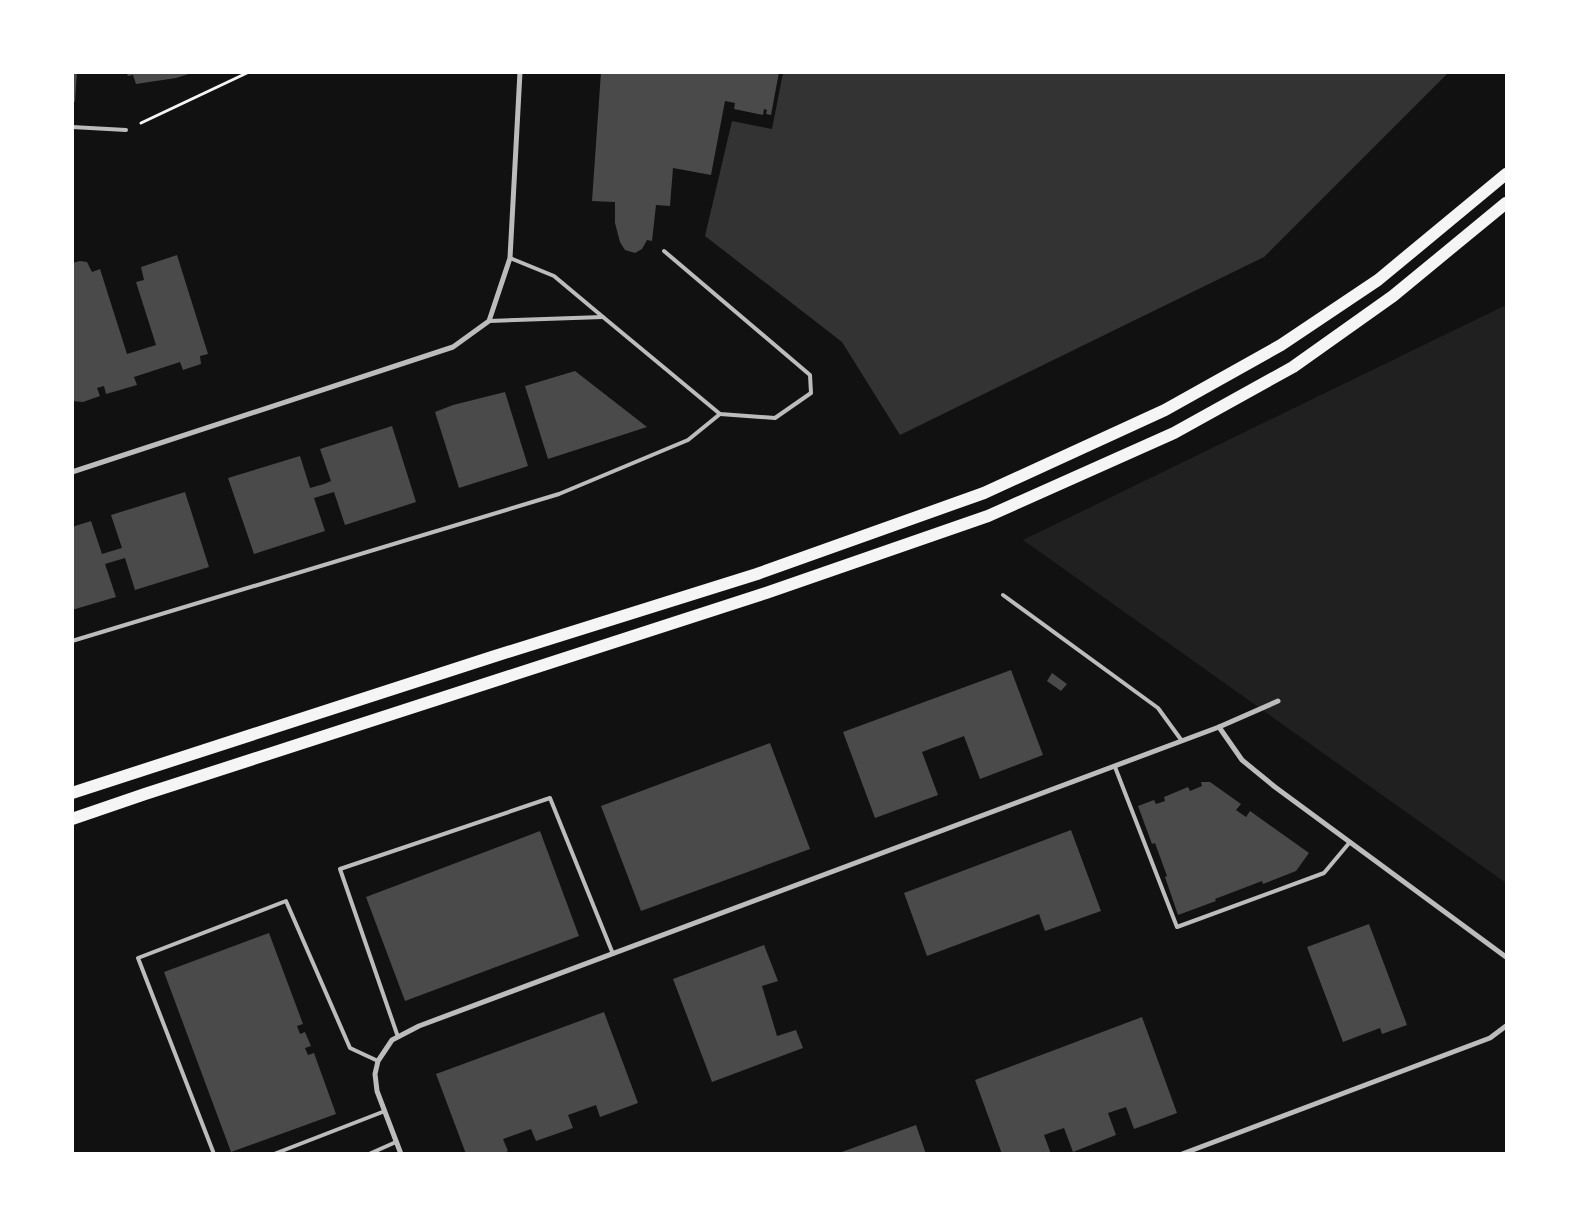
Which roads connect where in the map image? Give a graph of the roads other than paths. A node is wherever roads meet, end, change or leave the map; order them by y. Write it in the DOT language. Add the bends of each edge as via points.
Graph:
graph roads {
  1 [pos="520,72"];
  2 [pos="72,127"];
  3 [pos="126,130"];
  4 [pos="1506,174"];
  5 [pos="1506,203"];
  6 [pos="664,251"];
  7 [pos="510,258"];
  8 [pos="603,317"];
  9 [pos="489,321"];
  10 [pos="720,414"];
  11 [pos="72,472"];
  12 [pos="1003,596"];
  13 [pos="72,641"];
  14 [pos="1278,702"];
  15 [pos="1220,728"];
  16 [pos="1182,742"];
  17 [pos="1115,767"];
  18 [pos="72,793"];
  19 [pos="72,819"];
  20 [pos="1350,842"];
  21 [pos="613,954"];
  22 [pos="1506,956"];
  23 [pos="1506,1026"];
  24 [pos="398,1037"];
  25 [pos="378,1061"];
  26 [pos="385,1112"];
  27 [pos="396,1142"];
  28 [pos="214,1154"];
  29 [pos="274,1154"];
  30 [pos="369,1154"];
  31 [pos="401,1154"];
  32 [pos="1182,1154"];
  1 -- 7 [label="street"];
  2 -- 3 [label="lane"];
  4 -- 18 [label="main road" via="1378,280 1281,345 1164,410 984,493 757,574"];
  5 -- 19 [label="main road" via="1393,296 1292,366 1174,433 988,516 766,593"];
  6 -- 10 [label="lane" via="810,375 810,393 775,418"];
  7 -- 8 [label="lane" via="554,276"];
  7 -- 9 [label="street"];
  8 -- 9 [label="lane"];
  8 -- 10 [label="lane"];
  9 -- 11 [label="street" via="453,347"];
  10 -- 13 [label="lane" via="688,440 559,494"];
  12 -- 16 [label="lane" via="1158,708"];
  14 -- 15 [label="street"];
  15 -- 16 [label="street"];
  15 -- 20 [label="street" via="1242,760"];
  16 -- 17 [label="street"];
  17 -- 20 [label="lane" via="1177,927 1324,873"];
  17 -- 21 [label="street"];
  20 -- 22 [label="street"];
  21 -- 24 [label="street" via="419,1026"];
  21 -- 24 [label="lane" via="550,798 340,869"];
  23 -- 32 [label="street" via="1490,1038"];
  24 -- 25 [label="street" via="392,1040"];
  25 -- 26 [label="street" via="375,1074"];
  25 -- 28 [label="lane" via="350,1048 286,900 138,958"];
  26 -- 27 [label="street"];
  26 -- 29 [label="lane"];
  27 -- 30 [label="lane"];
  27 -- 31 [label="street"];
}
